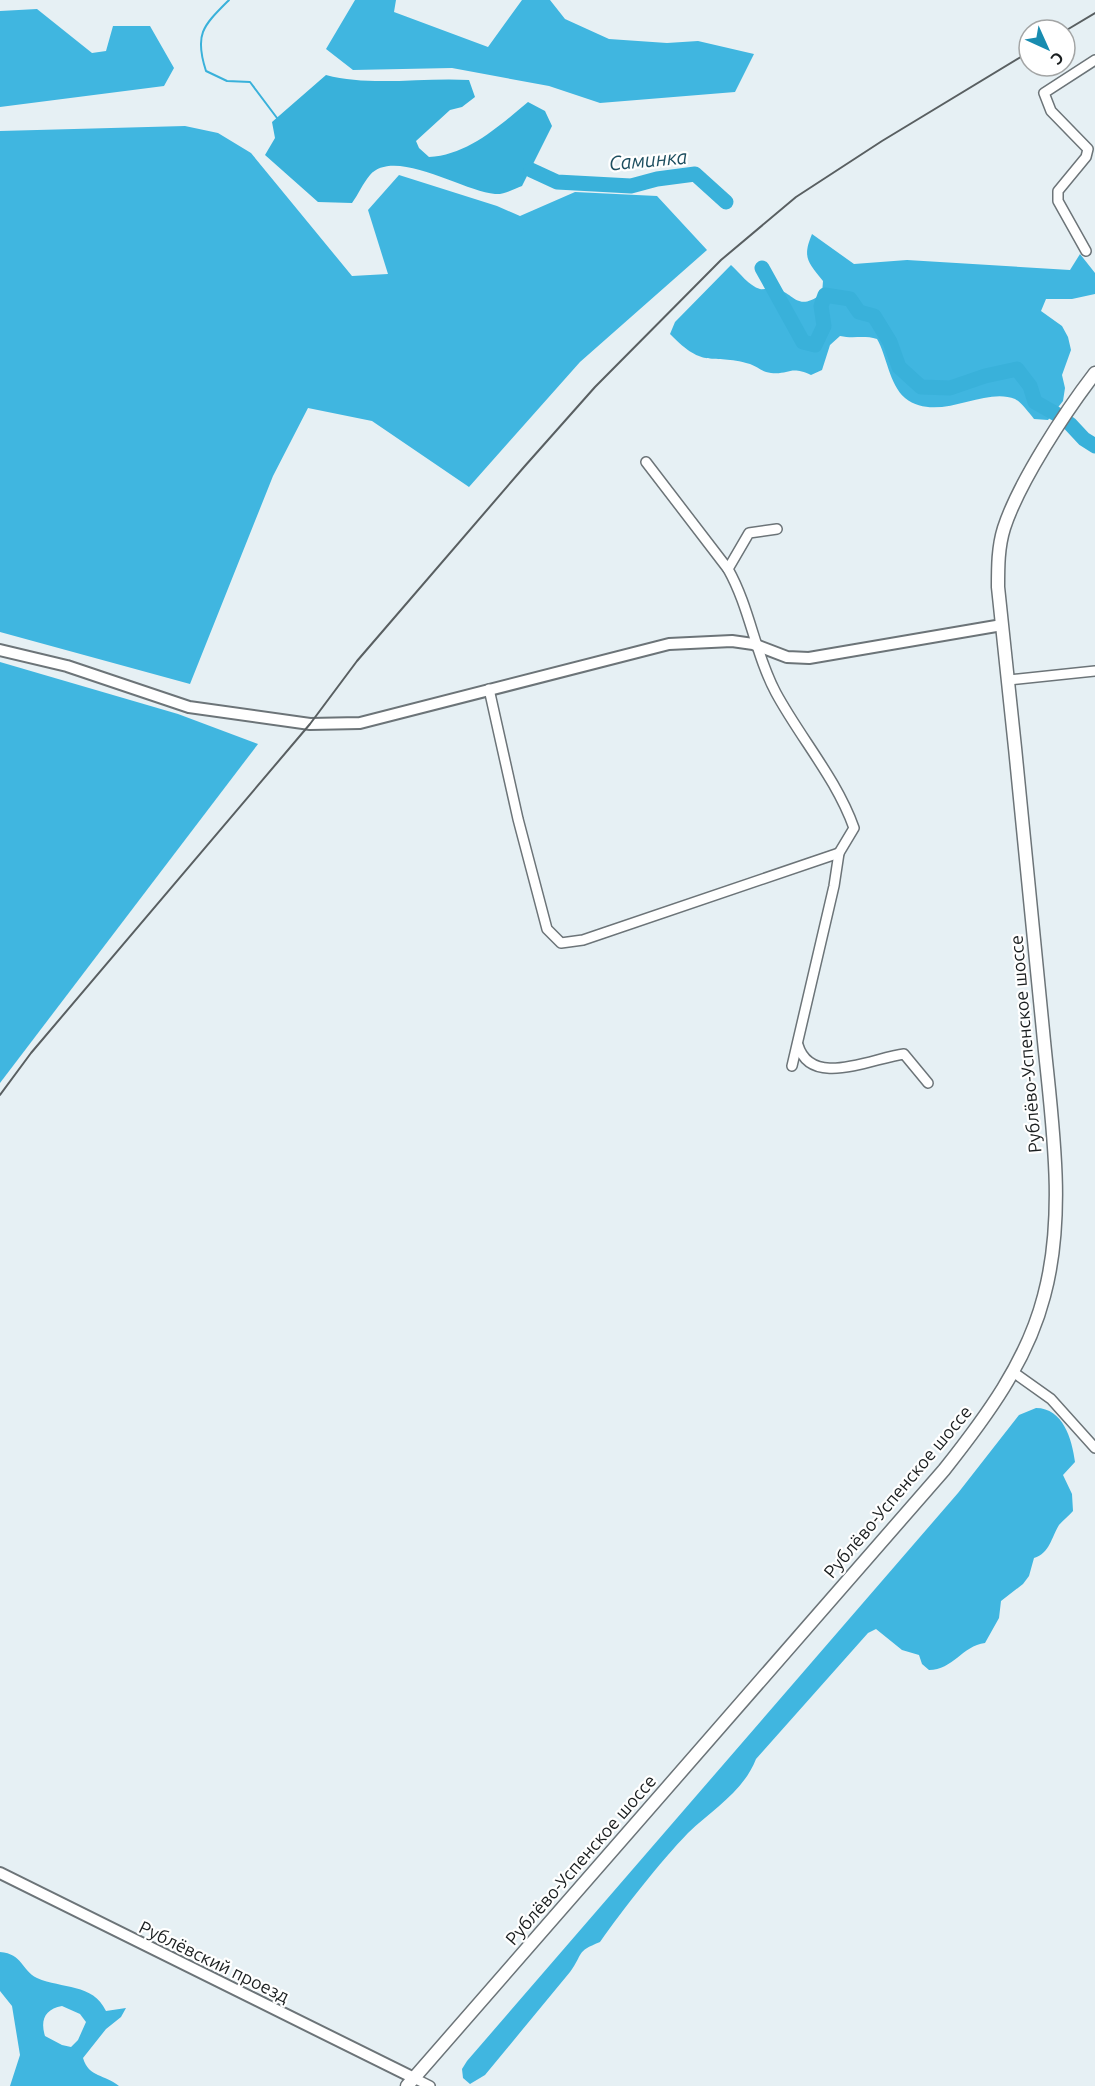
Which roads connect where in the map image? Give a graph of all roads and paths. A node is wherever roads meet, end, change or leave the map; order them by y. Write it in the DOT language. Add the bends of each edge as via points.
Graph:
graph roads {
  1 [pos="1095,60"];
  2 [pos="1086,251"];
  3 [pos="1095,373"];
  4 [pos="646,462"];
  5 [pos="777,528"];
  6 [pos="728,568"];
  7 [pos="1002,625"];
  8 [pos="759,648"];
  9 [pos="0,650"];
  10 [pos="1095,671"];
  11 [pos="1009,680"];
  12 [pos="489,689"];
  13 [pos="839,853"];
  14 [pos="797,1042"];
  15 [pos="792,1066"];
  16 [pos="928,1083"];
  17 [pos="1013,1372"];
  18 [pos="1095,1448"];
  19 [pos="0,1873"];
  20 [pos="414,2084"];
  21 [pos="430,2086"];
  1 -- 2 [label="street" via="1044,93 1051,111 1088,149 1086,157 1058,191 1058,201"];
  3 -- 7 [label="main road, Рублёво-Успенское шоссе" via="1033,468 1004,527 998,570"];
  4 -- 6 [label="street"];
  5 -- 6 [label="street" via="749,533"];
  6 -- 8 [label="street" via="741,590"];
  7 -- 8 [label="street" via="809,658 787,657"];
  7 -- 11 [label="main road, Рублёво-Успенское шоссе"];
  8 -- 12 [label="street" via="732,641 669,644"];
  8 -- 13 [label="street" via="776,692 846,805 854,828"];
  9 -- 12 [label="street" via="88,673 189,707 310,724 360,723"];
  10 -- 11 [label="street"];
  11 -- 17 [label="main road, Рублёво-Успенское шоссе" via="1031,881 1055,1200 1050,1271 1044,1297"];
  12 -- 13 [label="street" via="547,929 561,943 583,940"];
  13 -- 14 [label="street"];
  14 -- 15 [label="street"];
  14 -- 16 [label="street" via="802,1057 814,1066 850,1067 904,1054"];
  17 -- 18 [label="street" via="1051,1399"];
  17 -- 20 [label="main road, Рублёво-Успенское шоссе" via="983,1421 944,1470"];
  19 -- 20 [label="street, Рублёвский проезд"];
  20 -- 21 [label="street"];
}
